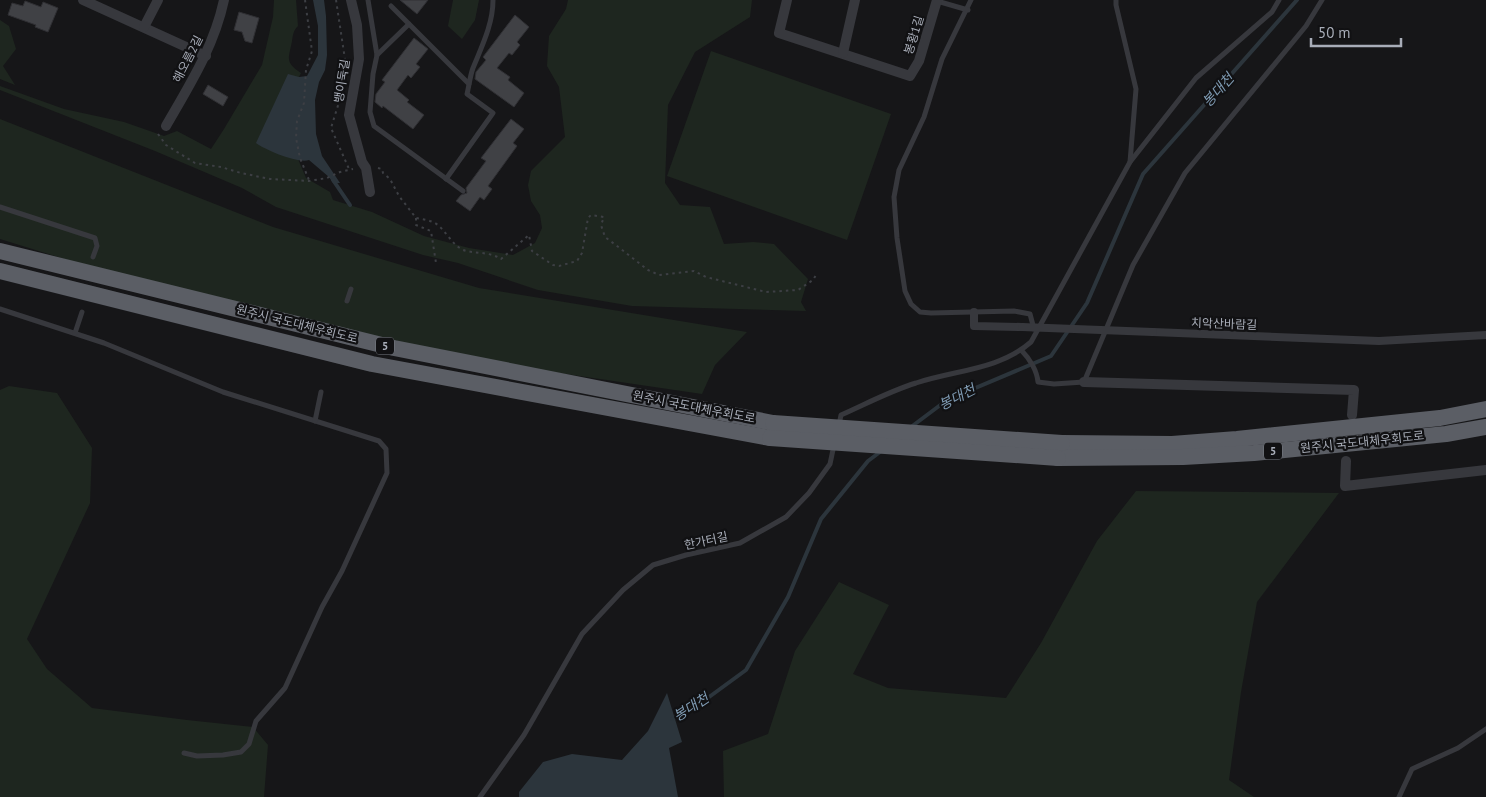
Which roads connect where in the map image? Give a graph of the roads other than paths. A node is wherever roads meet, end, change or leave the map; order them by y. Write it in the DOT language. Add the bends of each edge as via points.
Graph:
graph roads {
  1 [pos="83,0"];
  2 [pos="158,0"];
  3 [pos="224,0"];
  4 [pos="351,0"];
  5 [pos="368,0"];
  6 [pos="493,0"];
  7 [pos="787,0"];
  8 [pos="856,0"];
  9 [pos="971,0"];
  10 [pos="1116,0"];
  11 [pos="1279,0"];
  12 [pos="1322,0"];
  13 [pos="937,1"];
  14 [pos="391,6"];
  15 [pos="968,10"];
  16 [pos="409,24"];
  17 [pos="144,27"];
  18 [pos="843,53"];
  19 [pos="206,56"];
  20 [pos="377,56"];
  21 [pos="469,84"];
  22 [pos="166,126"];
  23 [pos="1130,162"];
  24 [pos="446,179"];
  25 [pos="464,191"];
  26 [pos="370,192"];
  27 [pos="0,208"];
  28 [pos="0,251"];
  29 [pos="93,257"];
  30 [pos="0,271"];
  31 [pos="350,289"];
  32 [pos="347,301"];
  33 [pos="0,309"];
  34 [pos="82,312"];
  35 [pos="974,312"];
  36 [pos="75,333"];
  37 [pos="1035,335"];
  38 [pos="1486,335"];
  39 [pos="1022,351"];
  40 [pos="1084,382"];
  41 [pos="321,392"];
  42 [pos="1486,409"];
  43 [pos="1352,415"];
  44 [pos="315,421"];
  45 [pos="1486,427"];
  46 [pos="772,431"];
  47 [pos="838,432"];
  48 [pos="836,440"];
  49 [pos="1060,450"];
  50 [pos="1346,461"];
  51 [pos="1486,470"];
  52 [pos="1486,729"];
  53 [pos="184,753"];
  54 [pos="480,797"];
  55 [pos="1399,797"];
  1 -- 17 [label="street"];
  2 -- 17 [label="street"];
  3 -- 19 [label="street, 해오름2길"];
  4 -- 26 [label="street, 뱅이둑길" via="357,25 359,59 349,115"];
  5 -- 20 [label="lane"];
  6 -- 21 [label="lane" via="493,12"];
  7 -- 18 [label="street" via="779,32"];
  8 -- 18 [label="street"];
  9 -- 15 [label="lane"];
  10 -- 23 [label="lane" via="1136,89"];
  11 -- 23 [label="lane" via="1272,12 1196,78"];
  12 -- 40 [label="lane" via="1306,26 1185,173 1133,265"];
  13 -- 15 [label="lane"];
  13 -- 18 [label="street, 봉황1길" via="919,61 910,76"];
  14 -- 16 [label="lane"];
  15 -- 35 [label="lane" via="942,59 924,116 899,170 894,197 905,291 911,304 920,312"];
  16 -- 20 [label="lane"];
  16 -- 21 [label="lane"];
  17 -- 19 [label="street"];
  19 -- 22 [label="street, 해오름2길"];
  20 -- 24 [label="lane" via="370,112 374,126"];
  21 -- 24 [label="lane" via="467,94 493,113"];
  23 -- 37 [label="lane"];
  24 -- 25 [label="lane"];
  27 -- 29 [label="lane" via="95,238 97,246"];
  28 -- 46 [label="highway, 원주시 국도대체우회도로 / 5" via="394,348"];
  30 -- 46 [label="highway, 원주시 국도대체우회도로 / 5" via="372,364"];
  31 -- 32 [label="lane"];
  33 -- 36 [label="lane"];
  34 -- 36 [label="lane"];
  35 -- 37 [label="lane" via="1030,314"];
  35 -- 38 [label="street, 치악산바람길, bridge" via="974,326 1379,341"];
  36 -- 44 [label="lane" via="223,392"];
  37 -- 39 [label="lane"];
  39 -- 40 [label="lane" via="1038,376 1038,382"];
  39 -- 47 [label="lane" via="992,365 916,383 874,400 841,415"];
  40 -- 43 [label="street" via="1354,390"];
  41 -- 44 [label="lane"];
  42 -- 49 [label="highway, 원주시 국도대체우회도로 / 5" via="1440,418 1228,440"];
  44 -- 53 [label="lane" via="379,441 386,449 387,473 285,688 256,721 249,744 242,752 223,755"];
  45 -- 49 [label="highway, 원주시 국도대체우회도로 / 5" via="1446,434 1183,457"];
  46 -- 49 [label="highway, 5, bridge"];
  48 -- 54 [label="lane, 한가터길" via="830,464 786,517 740,543 653,565 623,590 582,634 524,735"];
  50 -- 51 [label="street" via="1345,486"];
  52 -- 55 [label="lane" via="1458,748 1412,769"];
}
